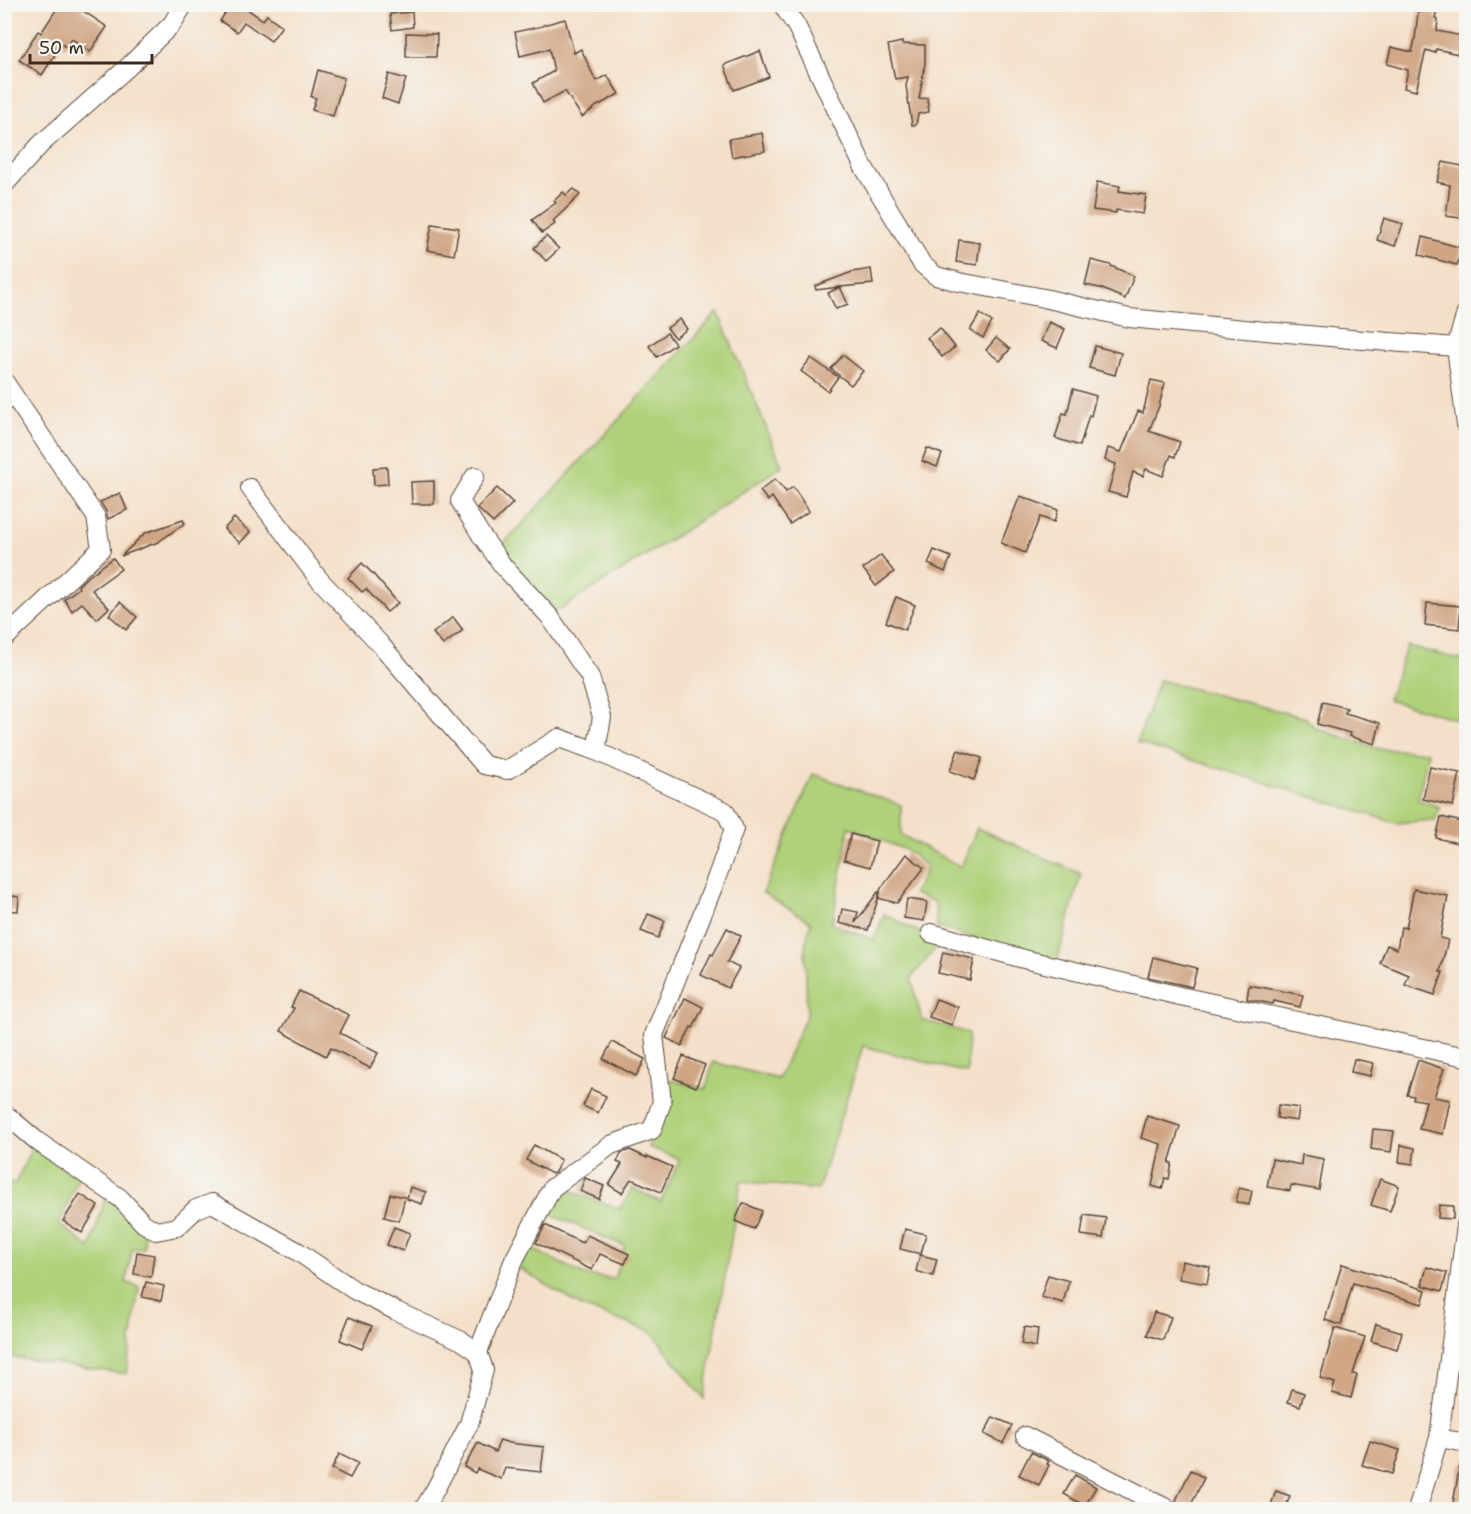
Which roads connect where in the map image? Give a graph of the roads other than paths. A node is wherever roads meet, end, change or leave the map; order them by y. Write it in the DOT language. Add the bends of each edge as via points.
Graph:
graph roads {
  1 [pos="184,4"];
  2 [pos="782,4"];
  3 [pos="4,185"];
  4 [pos="1467,313"];
  5 [pos="1456,347"];
  6 [pos="4,381"];
  7 [pos="1467,425"];
  8 [pos="475,476"];
  9 [pos="250,488"];
  10 [pos="4,639"];
  11 [pos="596,751"];
  12 [pos="931,933"];
  13 [pos="1467,1057"];
  14 [pos="4,1113"];
  15 [pos="1467,1226"];
  16 [pos="1464,1267"];
  17 [pos="478,1352"];
  18 [pos="1025,1436"];
  19 [pos="1439,1438"];
  20 [pos="1467,1443"];
  21 [pos="423,1509"];
  22 [pos="1170,1509"];
  23 [pos="1417,1509"];
  1 -- 3 [label="street" via="172,24 41,144"];
  2 -- 5 [label="street" via="797,27 863,166 922,264 936,276 1129,318"];
  4 -- 5 [label="street"];
  5 -- 7 [label="street"];
  6 -- 10 [label="street" via="96,517 101,549"];
  8 -- 11 [label="street" via="460,501 503,566 550,617 590,677 602,717"];
  9 -- 11 [label="street" via="318,578 484,765 507,770 559,738"];
  11 -- 17 [label="street" via="725,811 734,829 654,1035 662,1102 652,1130 611,1145 552,1188 514,1260"];
  12 -- 13 [label="street" via="1180,996"];
  14 -- 17 [label="street" via="37,1141 120,1198 156,1231 177,1227 196,1209 212,1203 297,1251 354,1290"];
  15 -- 16 [label="street"];
  16 -- 19 [label="street"];
  17 -- 21 [label="street" via="484,1370 469,1424"];
  18 -- 22 [label="street"];
  19 -- 20 [label="street"];
  19 -- 23 [label="street"];
}
